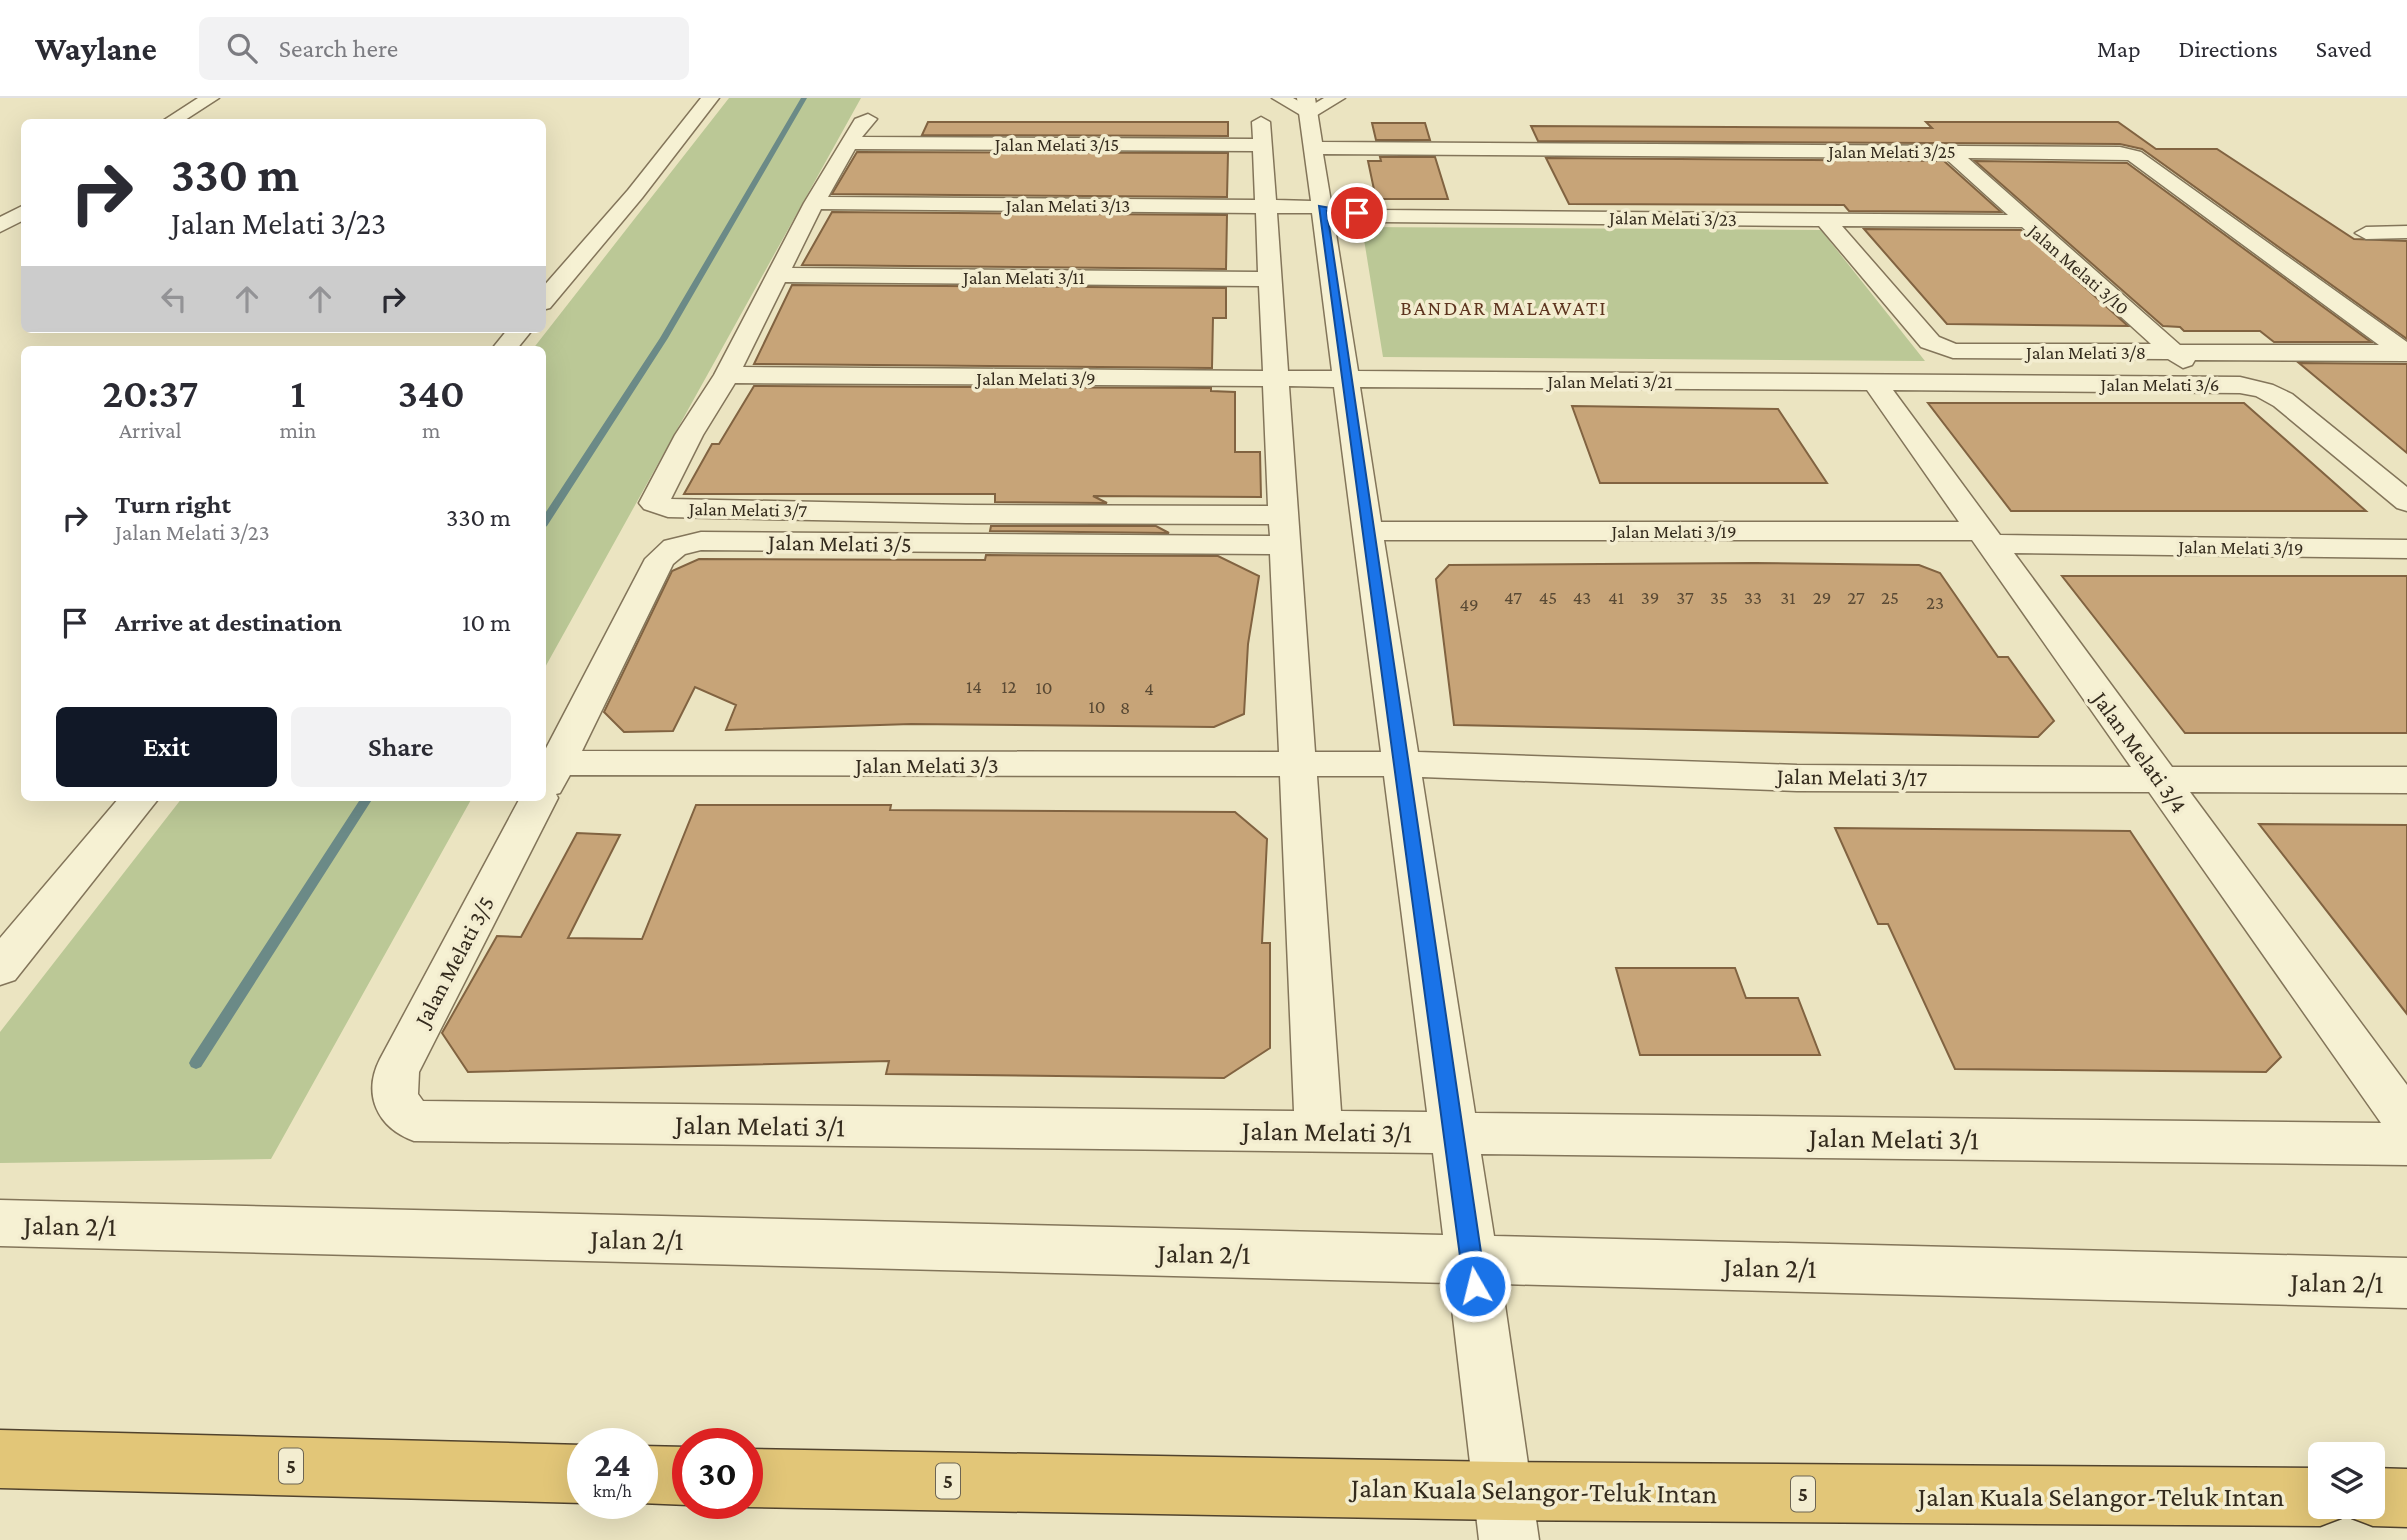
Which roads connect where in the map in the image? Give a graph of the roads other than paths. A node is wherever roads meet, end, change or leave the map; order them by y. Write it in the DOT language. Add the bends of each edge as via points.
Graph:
graph roads {
  1 [pos="210,98"];
  2 [pos="710,98"];
  3 [pos="1281,98"];
  4 [pos="1336,98"];
  5 [pos="1307,106"];
  6 [pos="175,119"];
  7 [pos="868,120"];
  8 [pos="850,143"];
  9 [pos="1313,148"];
  10 [pos="1949,151"];
  11 [pos="814,203"];
  12 [pos="1266,206"];
  13 [pos="1322,207"];
  14 [pos="21,213"];
  15 [pos="1825,219"];
  16 [pos="2025,221"];
  17 [pos="0,226"];
  18 [pos="2407,232"];
  19 [pos="2366,233"];
  20 [pos="778,275"];
  21 [pos="1270,279"];
  22 [pos="546,298"];
  23 [pos="2174,352"];
  24 [pos="2406,353"];
  25 [pos="727,375"];
  26 [pos="1346,379"];
  27 [pos="1276,380"];
  28 [pos="1874,382"];
  29 [pos="2212,384"];
  30 [pos="2407,502"];
  31 [pos="1285,530"];
  32 [pos="1367,531"];
  33 [pos="1986,538"];
  34 [pos="2407,549"];
  35 [pos="1401,764"];
  36 [pos="1297,766"];
  37 [pos="2160,779"];
  38 [pos="2407,780"];
  39 [pos="546,784"];
  40 [pos="137,801"];
  41 [pos="537,801"];
  42 [pos="0,968"];
  43 [pos="415,1121"];
  44 [pos="2407,1122"];
  45 [pos="1319,1131"];
  46 [pos="1454,1133"];
  47 [pos="2407,1144"];
  48 [pos="0,1223"];
  49 [pos="1472,1260"];
  50 [pos="2407,1283"];
  51 [pos="0,1459"];
  52 [pos="567,1474"];
  53 [pos="763,1479"];
  54 [pos="2308,1497"];
  55 [pos="2385,1497"];
  56 [pos="2407,1498"];
  57 [pos="1507,1516"];
  1 -- 6 [label="street"];
  2 -- 22 [label="street"];
  3 -- 5 [label="street"];
  4 -- 5 [label="street"];
  5 -- 9 [label="street"];
  7 -- 8 [label="street, Jalan Melati 3/7" via="861,123"];
  8 -- 11 [label="street, Jalan Melati 3/7"];
  8 -- 12 [label="street, Jalan Melati 3/15" via="1262,134"];
  9 -- 10 [label="street, Jalan Melati 3/25"];
  9 -- 13 [label="street"];
  10 -- 16 [label="street, Jalan Melati 3/10"];
  10 -- 24 [label="street, Jalan Melati 3/25" via="2133,156"];
  11 -- 12 [label="street, Jalan Melati 3/13"];
  11 -- 20 [label="street, Jalan Melati 3/7"];
  12 -- 13 [label="street, Jalan Melati 3/13"];
  12 -- 21 [label="street"];
  13 -- 15 [label="street, Jalan Melati 3/23" via="1381,216"];
  13 -- 26 [label="street"];
  14 -- 17 [label="street"];
  15 -- 16 [label="street, Jalan Melati 3/23"];
  15 -- 23 [label="street, Jalan Melati 3/8" via="1930,342 1944,349"];
  16 -- 23 [label="street, Jalan Melati 3/10"];
  18 -- 19 [label="street"];
  20 -- 21 [label="street, Jalan Melati 3/11"];
  20 -- 25 [label="street, Jalan Melati 3/7"];
  21 -- 27 [label="street"];
  23 -- 24 [label="street, Jalan Melati 3/8"];
  23 -- 29 [label="street, Jalan Melati 3/10"];
  25 -- 27 [label="street, Jalan Melati 3/9"];
  25 -- 31 [label="street, Jalan Melati 3/7" via="654,503"];
  26 -- 27 [label="street, Jalan Melati 3/9"];
  26 -- 28 [label="street, Jalan Melati 3/21"];
  26 -- 32 [label="street"];
  27 -- 31 [label="street"];
  28 -- 29 [label="street, Jalan Melati 3/6"];
  28 -- 33 [label="street, Jalan Melati 3/4"];
  29 -- 30 [label="street, Jalan Melati 3/6" via="2264,390 2283,400"];
  31 -- 36 [label="street"];
  31 -- 39 [label="street, Jalan Melati 3/5" via="701,541 676,547 660,559"];
  32 -- 33 [label="street, Jalan Melati 3/19"];
  32 -- 35 [label="street"];
  33 -- 34 [label="street, Jalan Melati 3/19"];
  33 -- 37 [label="street, Jalan Melati 3/4"];
  35 -- 36 [label="street, Jalan Melati 3/17"];
  35 -- 37 [label="street, Jalan Melati 3/17" via="1797,778"];
  35 -- 46 [label="street"];
  36 -- 39 [label="street, Jalan Melati 3/3"];
  36 -- 45 [label="street"];
  37 -- 38 [label="street, Jalan Melati 3/17"];
  37 -- 44 [label="street, Jalan Melati 3/4"];
  40 -- 42 [label="street"];
  41 -- 43 [label="street, Jalan Melati 3/5" via="396,1072 395,1102"];
  43 -- 45 [label="street, Jalan Melati 3/1"];
  45 -- 46 [label="street, Jalan Melati 3/1"];
  46 -- 47 [label="street, Jalan Melati 3/1"];
  46 -- 49 [label="street"];
  48 -- 49 [label="street, Jalan 2/1"];
  49 -- 50 [label="street, Jalan 2/1"];
  49 -- 57 [label="street"];
  51 -- 52 [label="highway, 5"];
  53 -- 57 [label="highway, Jalan Kuala Selangor-Teluk Intan / 5"];
  54 -- 57 [label="highway, Jalan Kuala Selangor-Teluk Intan / 5"];
  55 -- 56 [label="highway"];
}
